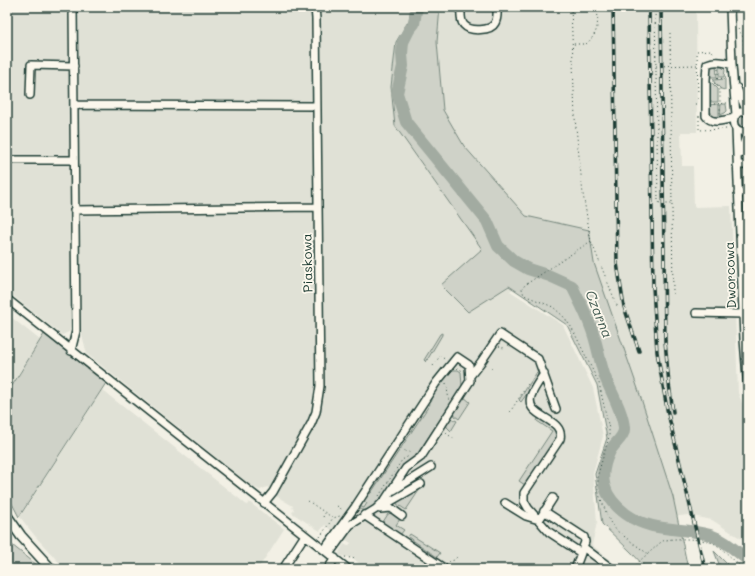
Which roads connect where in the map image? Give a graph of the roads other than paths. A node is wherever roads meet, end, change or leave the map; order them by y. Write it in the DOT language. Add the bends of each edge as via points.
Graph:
graph roads {
  1 [pos="73,7"];
  2 [pos="315,7"];
  3 [pos="461,7"];
  4 [pos="497,7"];
  5 [pos="730,7"];
  6 [pos="732,65"];
  7 [pos="74,66"];
  8 [pos="734,82"];
  9 [pos="30,96"];
  10 [pos="74,105"];
  11 [pos="317,106"];
  12 [pos="748,112"];
  13 [pos="735,116"];
  14 [pos="736,129"];
  15 [pos="748,131"];
  16 [pos="14,160"];
  17 [pos="74,160"];
  18 [pos="738,162"];
  19 [pos="747,165"];
  20 [pos="738,193"];
  21 [pos="748,195"];
  22 [pos="318,207"];
  23 [pos="74,210"];
  24 [pos="745,283"];
  25 [pos="7,300"];
  26 [pos="745,303"];
  27 [pos="696,313"];
  28 [pos="743,314"];
  29 [pos="71,350"];
  30 [pos="544,374"];
  31 [pos="470,376"];
  32 [pos="748,390"];
  33 [pos="556,409"];
  34 [pos="431,467"];
  35 [pos="426,475"];
  36 [pos="420,484"];
  37 [pos="392,491"];
  38 [pos="553,498"];
  39 [pos="386,499"];
  40 [pos="264,503"];
  41 [pos="505,503"];
  42 [pos="376,509"];
  43 [pos="544,511"];
  44 [pos="7,516"];
  45 [pos="364,516"];
  46 [pos="402,516"];
  47 [pos="539,520"];
  48 [pos="305,535"];
  49 [pos="582,550"];
  50 [pos="329,554"];
  51 [pos="446,566"];
  52 [pos="51,569"];
  53 [pos="283,569"];
  54 [pos="328,569"];
  55 [pos="348,569"];
  56 [pos="575,569"];
  57 [pos="612,569"];
  1 -- 7 [label="street"];
  2 -- 11 [label="street, Piaskowa"];
  3 -- 4 [label="street" via="461,21 473,29 492,26 497,18"];
  5 -- 6 [label="street"];
  6 -- 8 [label="street"];
  6 -- 13 [label="street" via="709,62 706,67 706,116 708,119 720,121"];
  7 -- 9 [label="street" via="31,65"];
  7 -- 10 [label="street"];
  8 -- 12 [label="street"];
  8 -- 13 [label="street"];
  10 -- 11 [label="street"];
  10 -- 17 [label="street"];
  11 -- 22 [label="street, Piaskowa"];
  12 -- 13 [label="street" via="739,112"];
  13 -- 14 [label="street, Dworcowa"];
  14 -- 15 [label="street"];
  14 -- 18 [label="street, Dworcowa"];
  15 -- 18 [label="street, Dworcowa"];
  16 -- 17 [label="street"];
  17 -- 23 [label="street"];
  18 -- 19 [label="street"];
  18 -- 20 [label="street, Dworcowa"];
  20 -- 21 [label="street"];
  20 -- 24 [label="street, Dworcowa"];
  22 -- 23 [label="street"];
  22 -- 40 [label="street, Piaskowa" via="319,399 311,424"];
  23 -- 29 [label="street" via="76,331"];
  24 -- 26 [label="street, Dworcowa"];
  25 -- 29 [label="street"];
  26 -- 28 [label="street, Dworcowa"];
  27 -- 28 [label="street"];
  28 -- 32 [label="street, Dworcowa"];
  29 -- 40 [label="street"];
  30 -- 31 [label="street" via="538,359 500,334"];
  30 -- 33 [label="street"];
  30 -- 47 [label="street" via="530,402 536,411 558,427 561,434 524,493 525,505"];
  31 -- 37 [label="street" via="470,381 421,457 406,468"];
  31 -- 50 [label="street" via="469,365 457,357 355,507"];
  34 -- 37 [label="street"];
  35 -- 39 [label="street"];
  36 -- 42 [label="street"];
  37 -- 39 [label="street"];
  38 -- 43 [label="street"];
  39 -- 42 [label="street"];
  40 -- 48 [label="street"];
  41 -- 47 [label="street" via="526,516"];
  42 -- 45 [label="street"];
  42 -- 46 [label="street" via="391,508"];
  43 -- 47 [label="street"];
  43 -- 49 [label="street" via="584,537"];
  44 -- 52 [label="main road" via="21,536"];
  45 -- 50 [label="street" via="350,525"];
  45 -- 51 [label="street"];
  47 -- 49 [label="street" via="549,532"];
  48 -- 50 [label="street"];
  48 -- 53 [label="street"];
  49 -- 56 [label="street"];
  49 -- 57 [label="street"];
  50 -- 54 [label="street"];
  50 -- 55 [label="street"];
}
